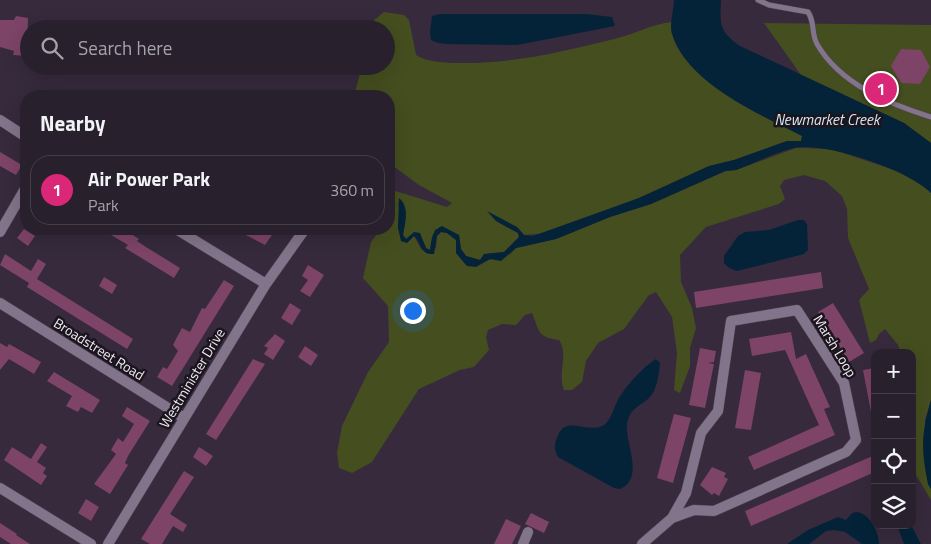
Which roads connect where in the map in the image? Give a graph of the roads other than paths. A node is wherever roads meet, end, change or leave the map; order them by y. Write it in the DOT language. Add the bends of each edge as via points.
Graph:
graph roads {
  1 [pos="758,0"];
  2 [pos="931,117"];
  3 [pos="0,120"];
  4 [pos="20,132"];
  5 [pos="20,197"];
  6 [pos="0,232"];
  7 [pos="186,235"];
  8 [pos="300,235"];
  9 [pos="266,284"];
  10 [pos="0,303"];
  11 [pos="184,418"];
  12 [pos="0,488"];
  13 [pos="672,518"];
  14 [pos="528,532"];
  15 [pos="646,542"];
  16 [pos="91,544"];
  17 [pos="108,544"];
  18 [pos="522,544"];
  1 -- 2 [label="lane" via="808,12 814,38 837,68 886,100"];
  3 -- 4 [label="street"];
  5 -- 6 [label="street"];
  7 -- 9 [label="street"];
  8 -- 9 [label="street, Westminister Drive"];
  9 -- 11 [label="street, Westminister Drive"];
  10 -- 11 [label="street, Broadstreet Road"];
  11 -- 17 [label="street, Westminister Drive"];
  12 -- 16 [label="street"];
  13 -- 13 [label="street, Marsh Loop" via="686,493 701,433 718,411 731,321 797,310 844,383 856,440 846,452 714,511 694,510"];
  13 -- 15 [label="street, Marsh Loop"];
  14 -- 18 [label="street"];
}
